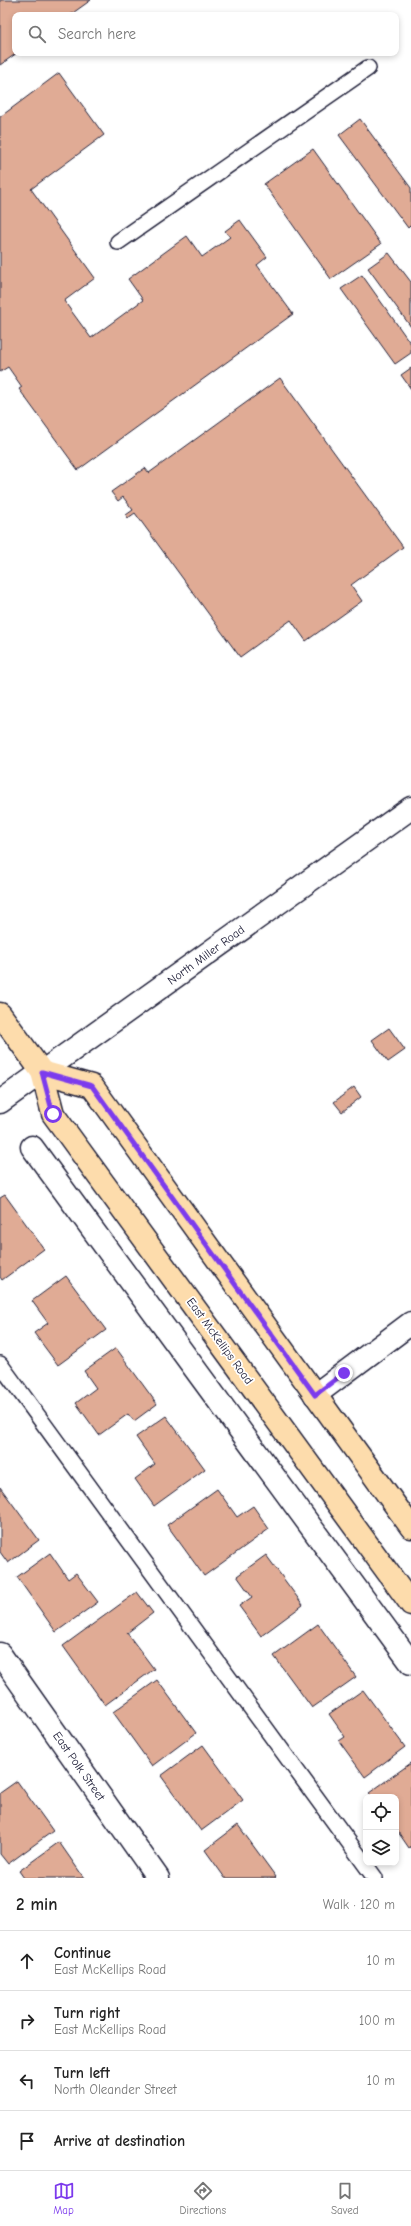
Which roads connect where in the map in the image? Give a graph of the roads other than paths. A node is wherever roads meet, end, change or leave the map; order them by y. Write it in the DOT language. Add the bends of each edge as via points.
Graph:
graph roads {
  1 [pos="368,68"];
  2 [pos="118,242"];
  3 [pos="411,808"];
  4 [pos="0,1014"];
  5 [pos="42,1072"];
  6 [pos="0,1102"];
  7 [pos="32,1147"];
  8 [pos="411,1323"];
  9 [pos="0,1364"];
  10 [pos="315,1395"];
  11 [pos="411,1527"];
  12 [pos="411,1604"];
  13 [pos="0,1654"];
  14 [pos="411,1663"];
  15 [pos="158,1878"];
  16 [pos="376,1878"];
  1 -- 2 [label="lane"];
  3 -- 5 [label="street, North Miller Road"];
  4 -- 5 [label="main road, East McKellips Road"];
  5 -- 6 [label="street, North Miller Road"];
  5 -- 10 [label="main road" via="92,1086"];
  5 -- 12 [label="main road, East McKellips Road" via="53,1114"];
  7 -- 14 [label="street"];
  8 -- 10 [label="street"];
  9 -- 16 [label="lane"];
  10 -- 11 [label="main road"];
  13 -- 15 [label="street, East Polk Street"];
}
